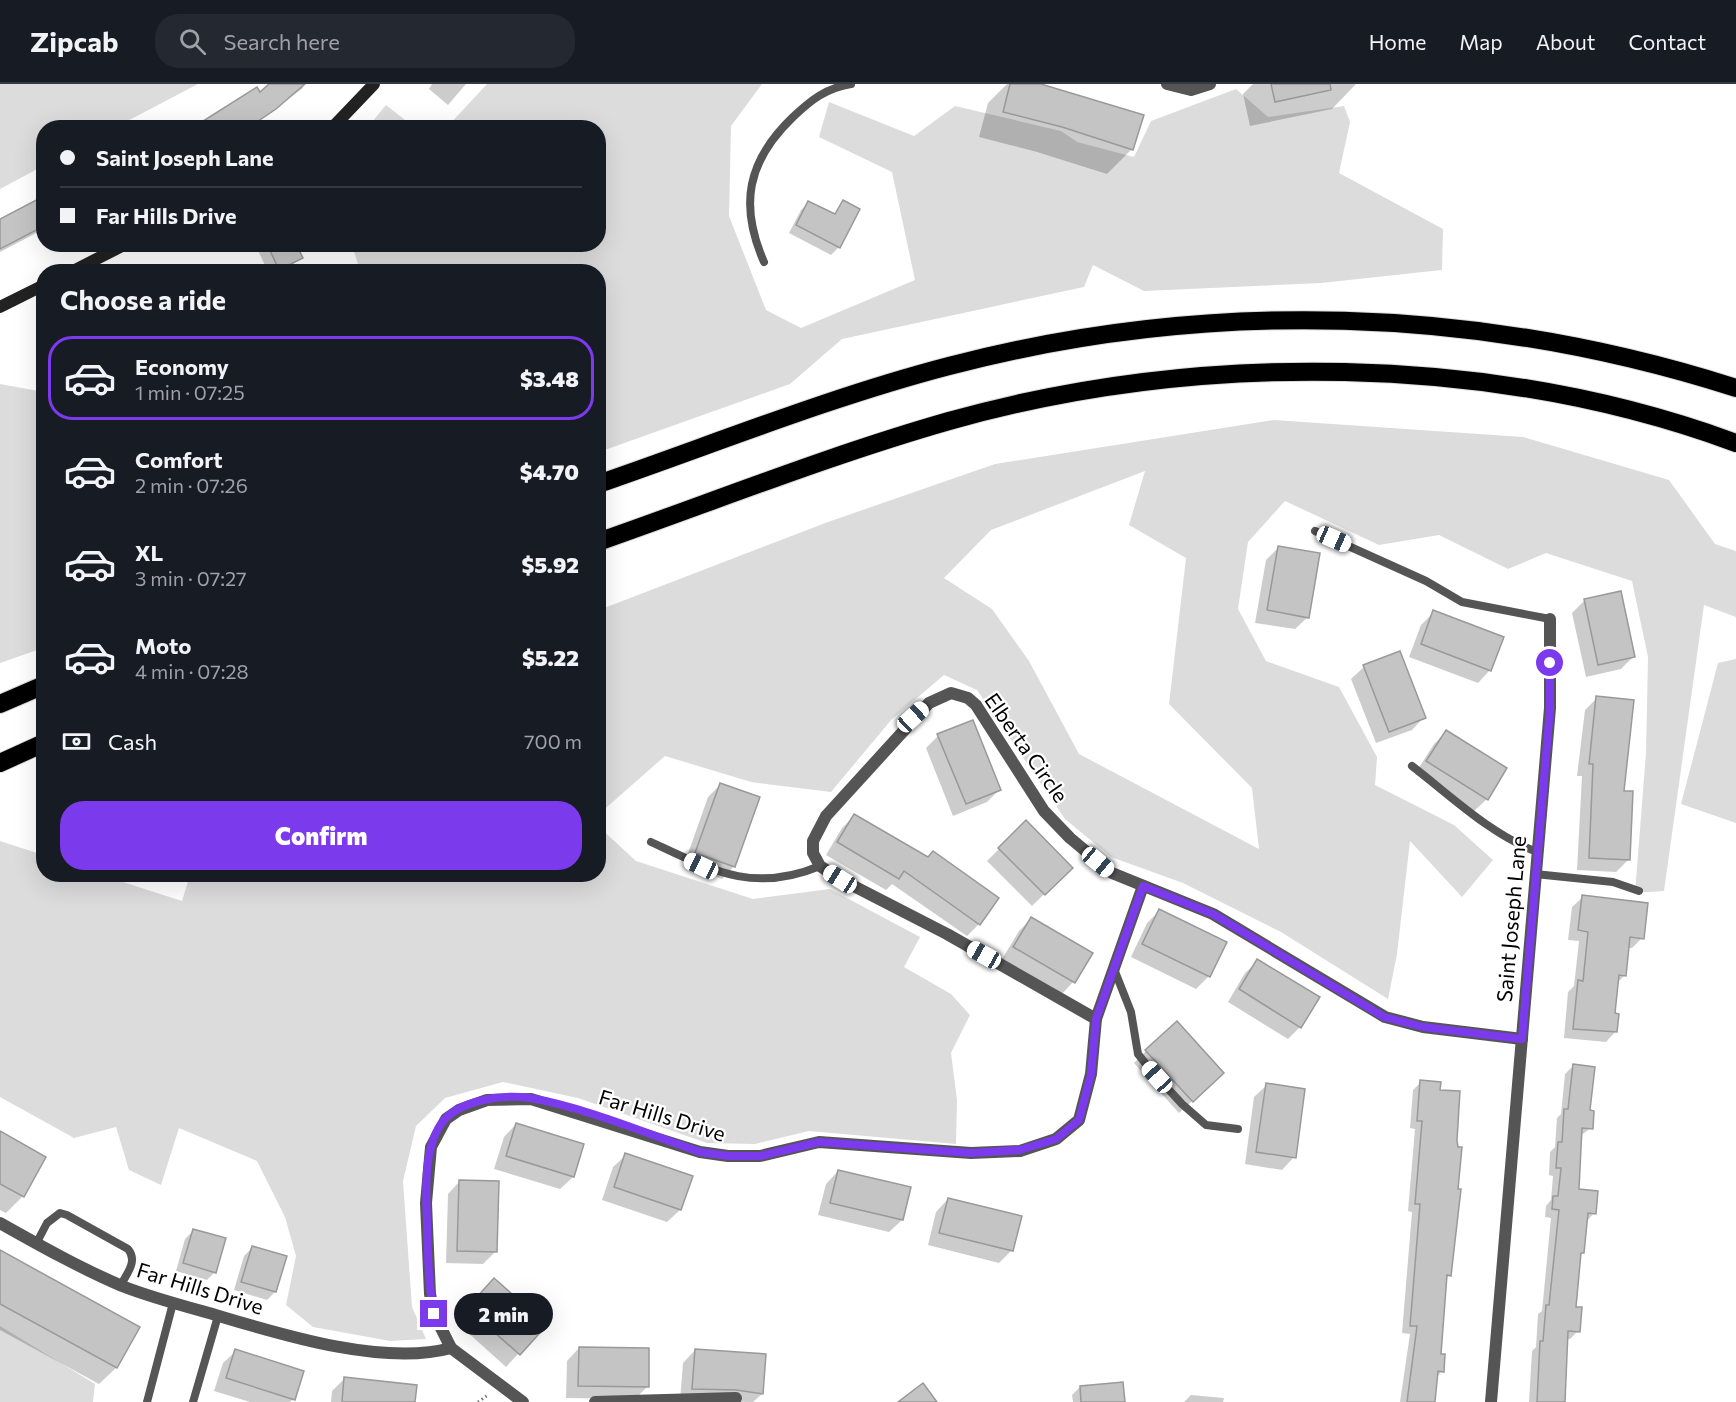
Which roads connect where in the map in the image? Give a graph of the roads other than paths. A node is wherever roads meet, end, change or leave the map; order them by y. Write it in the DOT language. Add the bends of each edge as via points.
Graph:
graph roads {
  1 [pos="374,84"];
  2 [pos="851,84"];
  3 [pos="1167,84"];
  4 [pos="1210,84"];
  5 [pos="340,120"];
  6 [pos="110,252"];
  7 [pos="764,262"];
  8 [pos="87,264"];
  9 [pos="36,289"];
  10 [pos="0,307"];
  11 [pos="1736,388"];
  12 [pos="1736,443"];
  13 [pos="606,481"];
  14 [pos="1315,531"];
  15 [pos="606,539"];
  16 [pos="1550,619"];
  17 [pos="36,688"];
  18 [pos="0,704"];
  19 [pos="36,747"];
  20 [pos="0,763"];
  21 [pos="1412,766"];
  22 [pos="651,842"];
  23 [pos="1537,852"];
  24 [pos="820,866"];
  25 [pos="1535,874"];
  26 [pos="1143,886"];
  27 [pos="1639,891"];
  28 [pos="1113,969"];
  29 [pos="1096,1019"];
  30 [pos="1522,1039"];
  31 [pos="1238,1129"];
  32 [pos="0,1223"];
  33 [pos="37,1242"];
  34 [pos="121,1285"];
  35 [pos="173,1303"];
  36 [pos="218,1316"];
  37 [pos="450,1347"];
  38 [pos="736,1398"];
  39 [pos="649,1401"];
  40 [pos="147,1402"];
  41 [pos="193,1402"];
  42 [pos="523,1402"];
  43 [pos="595,1402"];
  44 [pos="1491,1402"];
  1 -- 5 [label="street"];
  2 -- 7 [label="lane" via="822,92 809,102 775,134 764,152 754,174 749,213 753,238"];
  3 -- 4 [label="street" via="1191,90"];
  6 -- 8 [label="street"];
  9 -- 10 [label="street"];
  11 -- 13 [label="highway" via="1678,369 1575,344 1480,329 1321,319 1221,321 1115,331 948,366"];
  12 -- 15 [label="highway" via="1600,405 1474,382 1313,371 1218,375 1124,384 949,421"];
  14 -- 16 [label="lane" via="1426,581 1462,602"];
  16 -- 23 [label="street, Saint Joseph Lane" via="1550,708"];
  17 -- 18 [label="highway"];
  19 -- 20 [label="highway"];
  21 -- 23 [label="lane" via="1492,827"];
  22 -- 24 [label="lane" via="734,877 803,874"];
  23 -- 25 [label="street, Saint Joseph Lane"];
  24 -- 26 [label="street, Elberta Circle" via="813,853 813,841 826,816 913,717 929,703 951,693 976,705 1044,811 1070,838 1112,873"];
  24 -- 29 [label="street"];
  25 -- 27 [label="lane" via="1612,882"];
  25 -- 30 [label="street, Saint Joseph Lane"];
  26 -- 28 [label="street, Far Hills Drive"];
  26 -- 30 [label="street, Elberta Circle" via="1213,914 1384,1017 1423,1027"];
  28 -- 29 [label="street, Far Hills Drive"];
  28 -- 31 [label="lane" via="1131,1012 1138,1054 1206,1125"];
  29 -- 37 [label="street, Far Hills Drive" via="1090,1083 1079,1120 1056,1139 1020,1150 971,1153 819,1142 760,1156 728,1156 700,1152 531,1099 487,1100 459,1110 440,1126 431,1147 426,1203 430,1294 434,1314"];
  30 -- 44 [label="street, Saint Joseph Lane"];
  32 -- 33 [label="street, Far Hills Drive"];
  33 -- 34 [label="street, Far Hills Drive"];
  33 -- 34 [label="lane" via="53,1216 67,1215 133,1255"];
  34 -- 35 [label="street, Far Hills Drive"];
  35 -- 36 [label="street, Far Hills Drive"];
  35 -- 40 [label="lane"];
  36 -- 37 [label="street, Far Hills Drive" via="332,1345 397,1353 433,1353"];
  36 -- 41 [label="lane"];
  37 -- 42 [label="street"];
  38 -- 39 [label="street"];
  39 -- 43 [label="street"];
}
